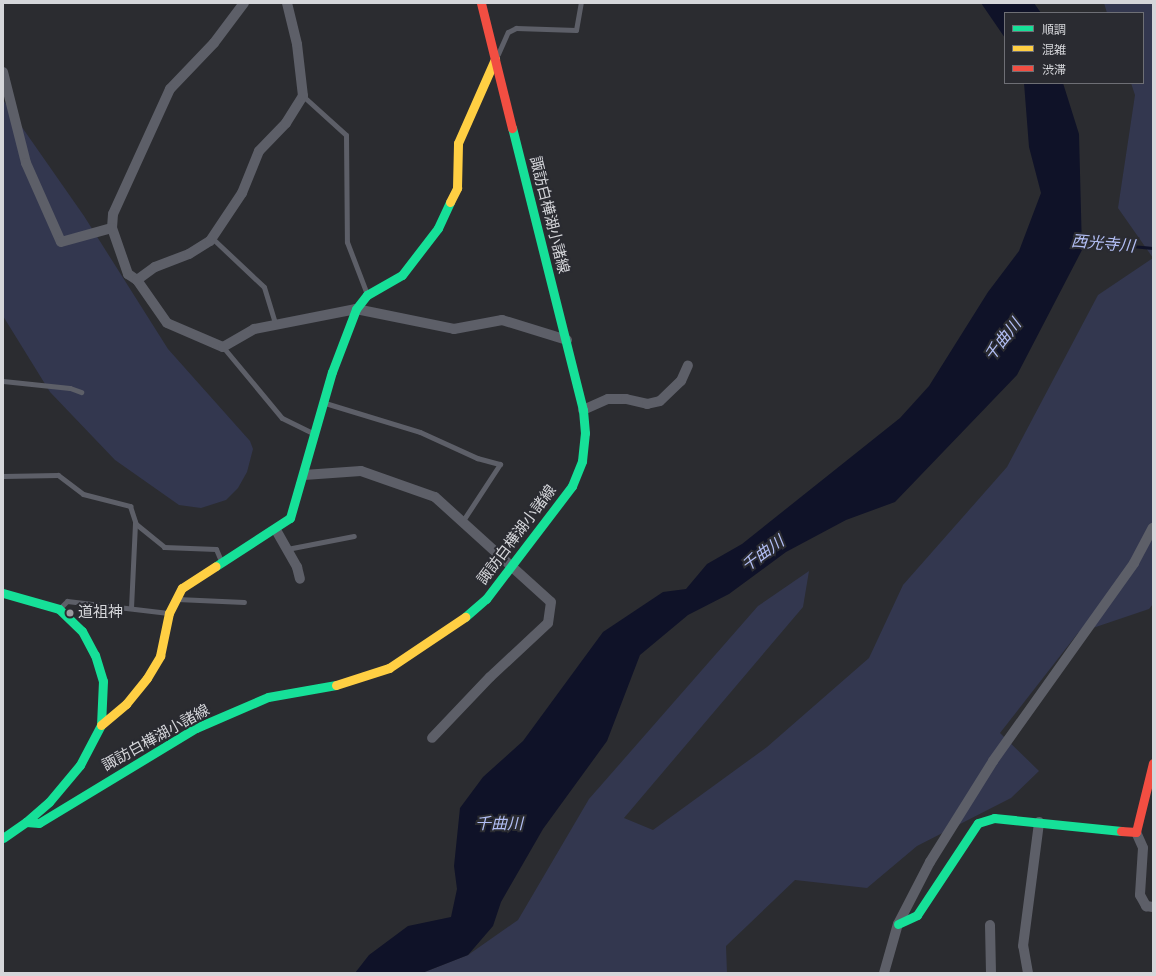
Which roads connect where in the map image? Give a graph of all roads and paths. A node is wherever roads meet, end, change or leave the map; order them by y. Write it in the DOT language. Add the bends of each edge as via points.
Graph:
graph roads {
  1 [pos="244,3"];
  2 [pos="287,3"];
  3 [pos="481,3"];
  4 [pos="581,3"];
  5 [pos="495,60"];
  6 [pos="3,72"];
  7 [pos="303,96"];
  8 [pos="112,228"];
  9 [pos="212,238"];
  10 [pos="137,280"];
  11 [pos="367,295"];
  12 [pos="356,309"];
  13 [pos="275,324"];
  14 [pos="566,340"];
  15 [pos="223,347"];
  16 [pos="688,365"];
  17 [pos="3,381"];
  18 [pos="81,392"];
  19 [pos="323,402"];
  20 [pos="583,410"];
  21 [pos="313,433"];
  22 [pos="304,475"];
  23 [pos="3,476"];
  24 [pos="135,520"];
  25 [pos="462,522"];
  26 [pos="1153,528"];
  27 [pos="276,530"];
  28 [pos="354,536"];
  29 [pos="287,549"];
  30 [pos="221,561"];
  31 [pos="514,566"];
  32 [pos="300,579"];
  33 [pos="3,593"];
  34 [pos="176,599"];
  35 [pos="244,602"];
  36 [pos="131,608"];
  37 [pos="59,609"];
  38 [pos="169,613"];
  39 [pos="101,725"];
  40 [pos="432,738"];
  41 [pos="1153,763"];
  42 [pos="26,822"];
  43 [pos="1039,822"];
  44 [pos="1136,832"];
  45 [pos="3,838"];
  46 [pos="1153,907"];
  47 [pos="898,924"];
  48 [pos="990,925"];
  49 [pos="884,973"];
  50 [pos="991,973"];
  51 [pos="1028,973"];
  1 -- 8 [label="street" via="214,43 170,89 113,214"];
  2 -- 7 [label="street" via="297,44"];
  3 -- 5 [label="street, 諏訪白樺湖小諸線"];
  4 -- 5 [label="lane" via="576,30 516,28 508,32"];
  5 -- 11 [label="street" via="458,142 457,188 438,228 402,275"];
  5 -- 14 [label="street, 諏訪白樺湖小諸線"];
  6 -- 8 [label="street" via="26,163 61,242"];
  7 -- 9 [label="street" via="286,123 259,151 242,193"];
  7 -- 11 [label="lane" via="346,135 347,242"];
  8 -- 10 [label="street" via="128,274"];
  9 -- 10 [label="street" via="189,254 155,267"];
  9 -- 13 [label="lane" via="264,287"];
  10 -- 15 [label="street" via="167,323"];
  11 -- 12 [label="street"];
  12 -- 13 [label="street"];
  12 -- 14 [label="street" via="454,329 502,320"];
  12 -- 19 [label="street"];
  13 -- 15 [label="street" via="254,329"];
  14 -- 20 [label="street, 諏訪白樺湖小諸線"];
  15 -- 21 [label="lane" via="282,418"];
  16 -- 20 [label="street" via="681,381 660,401 647,404 608,398"];
  17 -- 18 [label="lane" via="70,388"];
  19 -- 21 [label="street"];
  19 -- 25 [label="lane" via="420,432 477,458 500,464"];
  20 -- 31 [label="street, 諏訪白樺湖小諸線" via="585,433 582,461 572,486"];
  21 -- 22 [label="street"];
  22 -- 25 [label="street" via="361,471 435,497"];
  22 -- 27 [label="street" via="290,518"];
  23 -- 24 [label="lane" via="58,475 83,494 130,506"];
  24 -- 30 [label="lane" via="164,547 216,549"];
  24 -- 36 [label="lane"];
  25 -- 31 [label="street"];
  26 -- 47 [label="street" via="1134,563 993,761 930,862"];
  27 -- 29 [label="street"];
  27 -- 30 [label="street"];
  28 -- 29 [label="lane"];
  29 -- 32 [label="street" via="297,567"];
  30 -- 34 [label="street" via="182,588"];
  31 -- 40 [label="street" via="551,602 548,623 490,676"];
  31 -- 42 [label="street, 諏訪白樺湖小諸線" via="486,599 449,630 389,668 329,687 260,700 196,728 39,823"];
  33 -- 37 [label="street"];
  34 -- 35 [label="lane"];
  34 -- 38 [label="street"];
  36 -- 37 [label="lane" via="67,601"];
  36 -- 38 [label="lane"];
  37 -- 39 [label="street" via="82,631 94,655 103,681"];
  38 -- 39 [label="street" via="160,656 147,678 126,704"];
  39 -- 42 [label="street" via="80,765 49,802"];
  41 -- 44 [label="street"];
  42 -- 45 [label="street, 諏訪白樺湖小諸線"];
  43 -- 44 [label="street"];
  43 -- 47 [label="street" via="994,818 978,823 917,915"];
  43 -- 51 [label="street" via="1023,946"];
  44 -- 46 [label="street" via="1143,848 1140,895 1146,906"];
  47 -- 49 [label="street"];
  48 -- 50 [label="street"];
}
